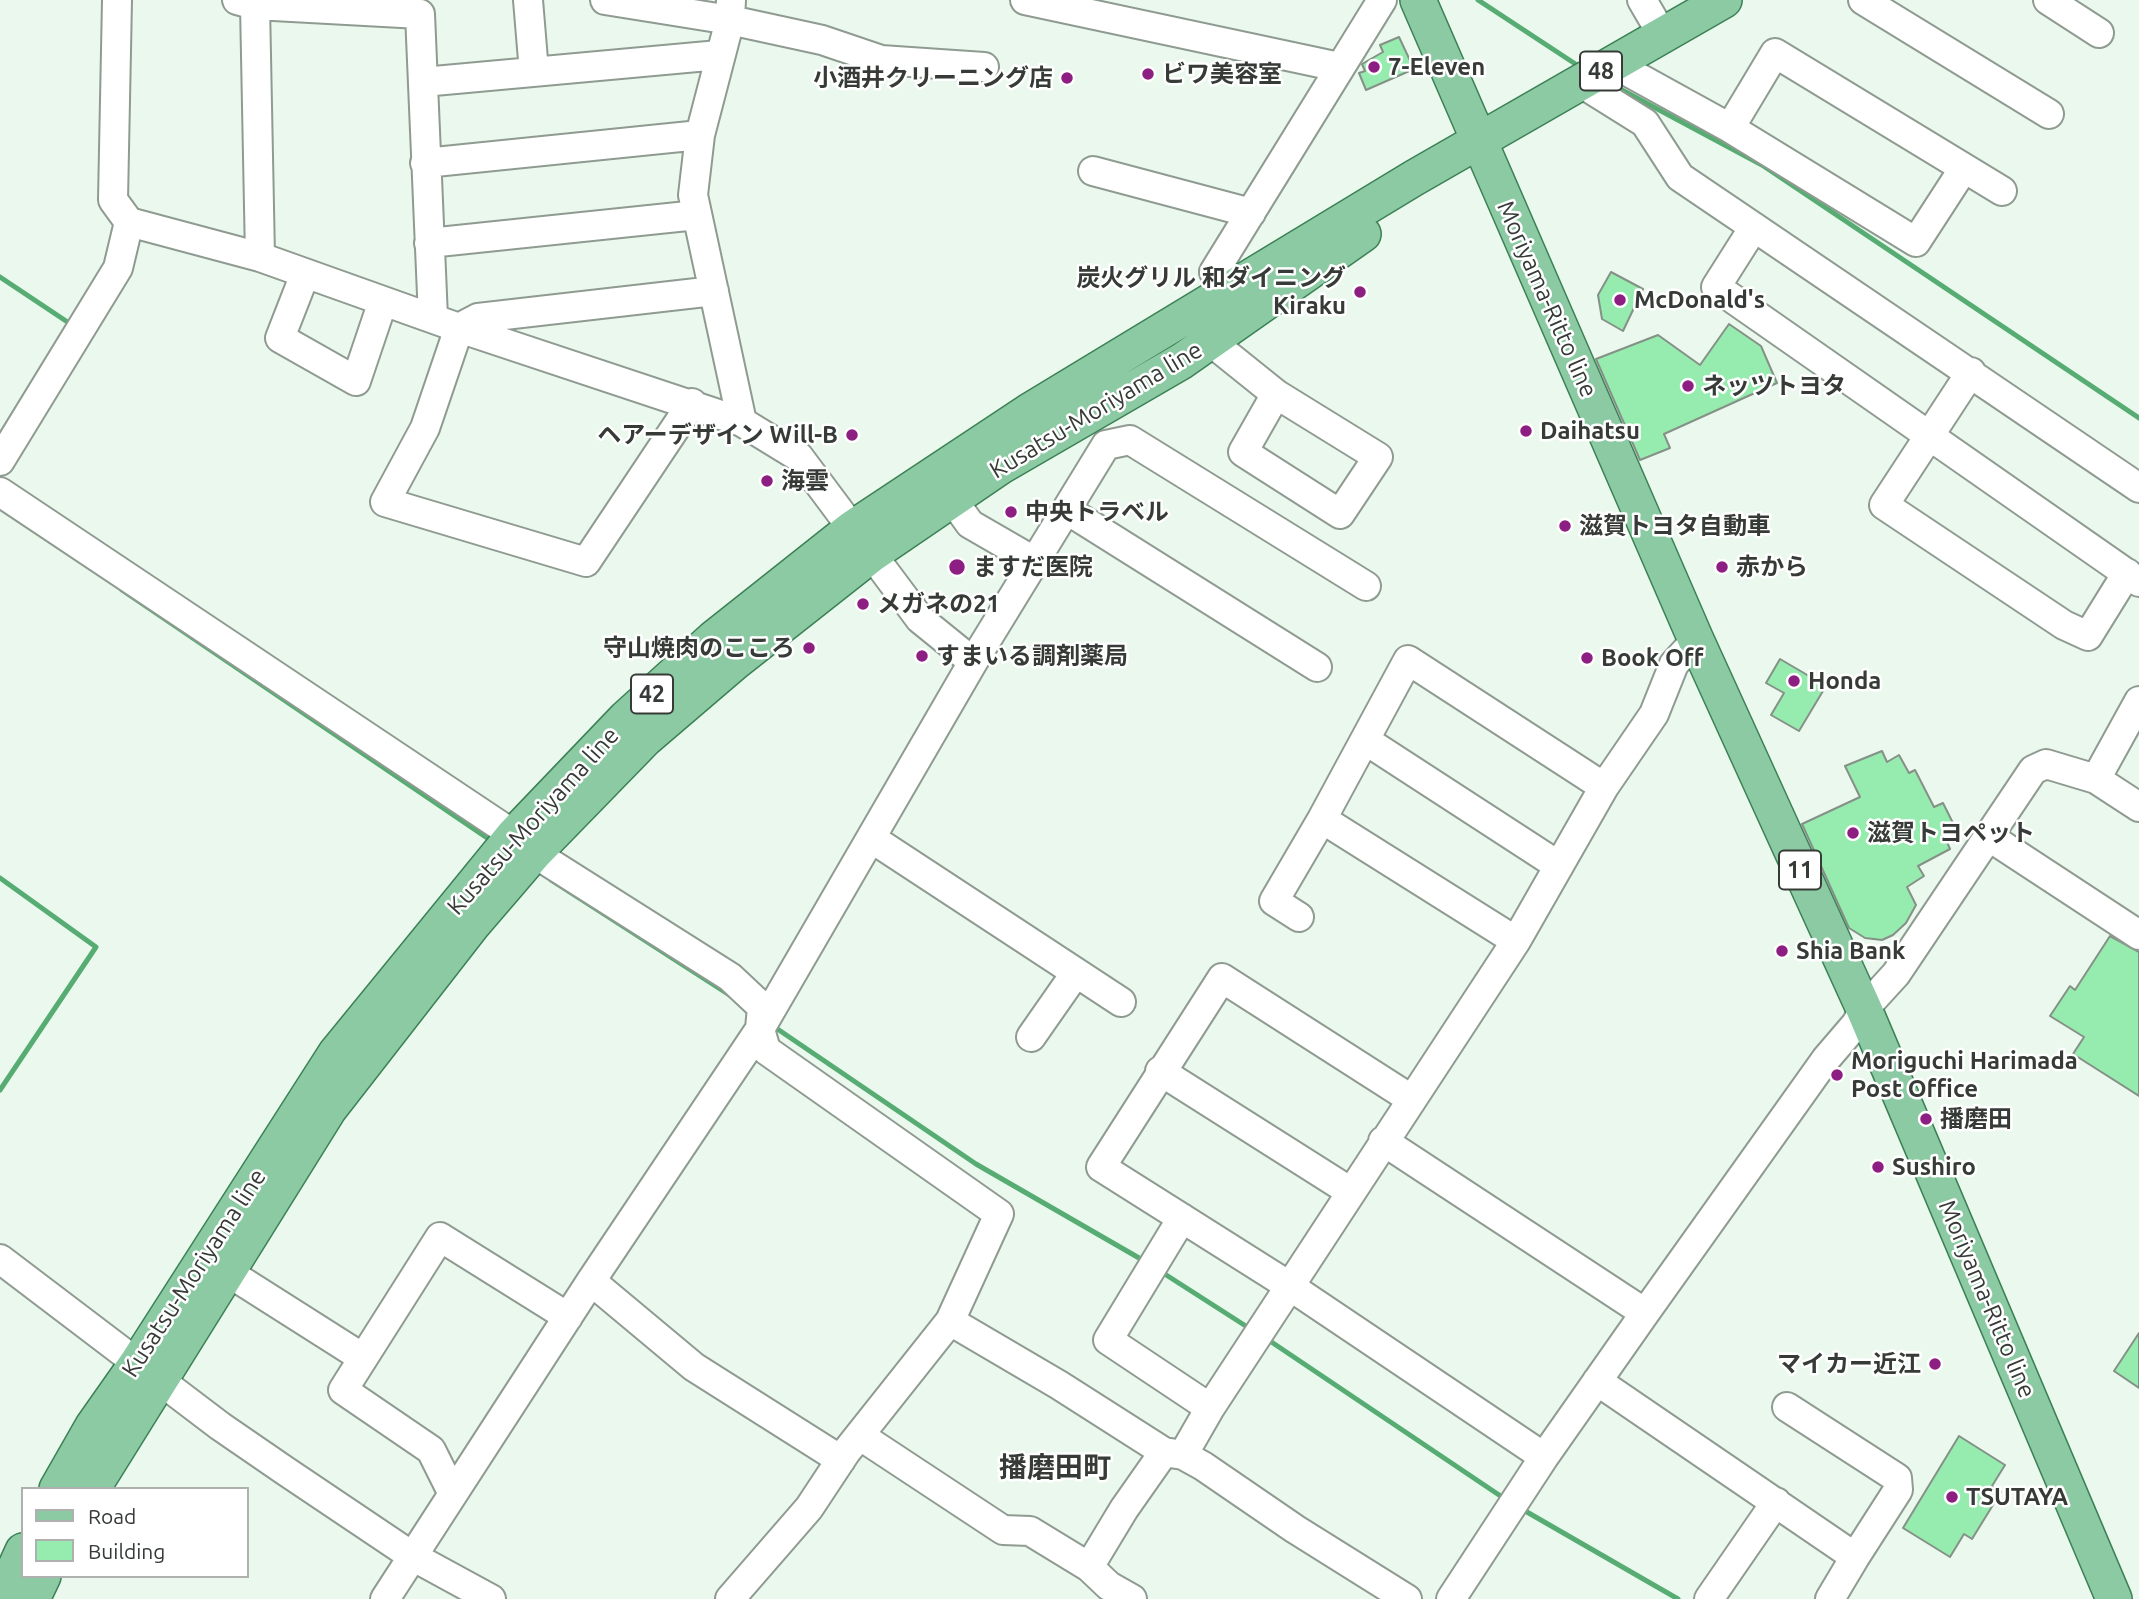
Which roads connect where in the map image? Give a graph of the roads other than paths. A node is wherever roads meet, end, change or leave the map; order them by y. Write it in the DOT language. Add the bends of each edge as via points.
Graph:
graph roads {
  1 [pos="117,0"];
  2 [pos="528,0"];
  3 [pos="605,0"];
  4 [pos="1025,0"];
  5 [pos="1382,0"];
  6 [pos="1418,0"];
  7 [pos="1642,0"];
  8 [pos="1724,0"];
  9 [pos="1863,0"];
  10 [pos="2048,0"];
  11 [pos="246,2"];
  12 [pos="730,10"];
  13 [pos="2099,33"];
  14 [pos="1663,36"];
  15 [pos="719,55"];
  16 [pos="1614,64"];
  17 [pos="984,67"];
  18 [pos="1339,67"];
  19 [pos="534,72"];
  20 [pos="423,82"];
  21 [pos="1581,83"];
  22 [pos="2049,114"];
  23 [pos="1730,128"];
  24 [pos="700,135"];
  25 [pos="1479,143"];
  26 [pos="425,163"];
  27 [pos="1964,168"];
  28 [pos="1093,171"];
  29 [pos="2002,191"];
  30 [pos="1251,213"];
  31 [pos="697,215"];
  32 [pos="129,222"];
  33 [pos="1754,227"];
  34 [pos="429,243"];
  35 [pos="260,257"];
  36 [pos="1214,272"];
  37 [pos="304,274"];
  38 [pos="713,291"];
  39 [pos="383,301"];
  40 [pos="433,318"];
  41 [pos="459,328"];
  42 [pos="1210,341"];
  43 [pos="1971,372"];
  44 [pos="1276,394"];
  45 [pos="692,403"];
  46 [pos="742,422"];
  47 [pos="1929,435"];
  48 [pos="0,461"];
  49 [pos="2139,488"];
  50 [pos="0,492"];
  51 [pos="953,499"];
  52 [pos="1067,510"];
  53 [pos="862,541"];
  54 [pos="1034,561"];
  55 [pos="2133,577"];
  56 [pos="1366,586"];
  57 [pos="1696,640"];
  58 [pos="973,662"];
  59 [pos="1317,667"];
  60 [pos="2135,716"];
  61 [pos="1365,740"];
  62 [pos="2096,779"];
  63 [pos="1604,787"];
  64 [pos="2139,807"];
  65 [pos="1322,819"];
  66 [pos="1988,836"];
  67 [pos="871,838"];
  68 [pos="524,844"];
  69 [pos="1559,866"];
  70 [pos="1299,917"];
  71 [pos="2139,935"];
  72 [pos="1516,941"];
  73 [pos="1075,974"];
  74 [pos="1121,1002"];
  75 [pos="1864,1009"];
  76 [pos="760,1029"];
  77 [pos="1031,1037"];
  78 [pos="1160,1071"];
  79 [pos="1411,1099"];
  80 [pos="1383,1141"];
  81 [pos="1352,1192"];
  82 [pos="1182,1218"];
  83 [pos="0,1259"];
  84 [pos="226,1272"];
  85 [pos="591,1282"];
  86 [pos="1291,1287"];
  87 [pos="1645,1313"];
  88 [pos="568,1317"];
  89 [pos="950,1321"];
  90 [pos="363,1358"];
  91 [pos="148,1370"];
  92 [pos="1597,1381"];
  93 [pos="1787,1407"];
  94 [pos="1210,1408"];
  95 [pos="862,1437"];
  96 [pos="1174,1454"];
  97 [pos="1544,1457"];
  98 [pos="841,1460"];
  99 [pos="58,1487"];
  100 [pos="93,1487"];
  101 [pos="453,1494"];
  102 [pos="1776,1502"];
  103 [pos="21,1555"];
  104 [pos="412,1556"];
  105 [pos="1856,1556"];
  106 [pos="42,1578"];
  107 [pos="1107,1588"];
  108 [pos="1,1599"];
  109 [pos="32,1599"];
  110 [pos="384,1599"];
  111 [pos="491,1599"];
  112 [pos="730,1599"];
  113 [pos="1407,1599"];
  114 [pos="1451,1599"];
  115 [pos="1709,1599"];
  116 [pos="1830,1599"];
  117 [pos="2114,1599"];
  1 -- 32 [label="street" via="113,200"];
  2 -- 19 [label="street"];
  3 -- 12 [label="street"];
  4 -- 18 [label="street"];
  5 -- 18 [label="street"];
  6 -- 25 [label="main road, Moriyama-Ritto line / 11"];
  7 -- 14 [label="street"];
  8 -- 14 [label="main road, 48"];
  9 -- 22 [label="street"];
  10 -- 13 [label="street"];
  11 -- 20 [label="street" via="420,14"];
  11 -- 35 [label="street"];
  12 -- 15 [label="street"];
  12 -- 17 [label="street" via="881,60"];
  14 -- 16 [label="main road, 48"];
  15 -- 19 [label="street"];
  15 -- 24 [label="street"];
  16 -- 21 [label="main road, 48"];
  16 -- 23 [label="street"];
  18 -- 30 [label="street"];
  19 -- 20 [label="street"];
  20 -- 26 [label="street"];
  21 -- 25 [label="main road, 48"];
  21 -- 33 [label="street" via="1646,123 1680,177"];
  23 -- 27 [label="street" via="1916,242"];
  23 -- 27 [label="street" via="1775,53"];
  24 -- 26 [label="street"];
  24 -- 31 [label="street" via="693,176"];
  25 -- 42 [label="main road, Kusatsu-Moriyama line / 42" via="1422,192"];
  25 -- 53 [label="main road, Kusatsu-Moriyama line / 42" via="1028,412"];
  25 -- 57 [label="main road, Moriyama-Ritto line / 11"];
  26 -- 34 [label="street"];
  27 -- 29 [label="street"];
  28 -- 30 [label="street"];
  30 -- 36 [label="street"];
  31 -- 34 [label="street"];
  31 -- 38 [label="street"];
  32 -- 35 [label="street"];
  32 -- 48 [label="street" via="118,268"];
  33 -- 43 [label="street"];
  33 -- 47 [label="street" via="1716,287"];
  34 -- 40 [label="street"];
  35 -- 37 [label="street"];
  37 -- 39 [label="street"];
  37 -- 39 [label="street" via="280,338 356,382"];
  38 -- 41 [label="street" via="478,318"];
  38 -- 46 [label="street"];
  39 -- 40 [label="street"];
  40 -- 41 [label="street"];
  41 -- 45 [label="street"];
  41 -- 45 [label="street" via="425,428 385,502 586,562"];
  42 -- 44 [label="street"];
  42 -- 51 [label="main road, Kusatsu-Moriyama line / 42"];
  43 -- 47 [label="street"];
  43 -- 49 [label="street"];
  44 -- 44 [label="street" via="1378,457 1340,514 1243,452"];
  45 -- 46 [label="street"];
  46 -- 53 [label="street" via="799,457"];
  47 -- 55 [label="street"];
  47 -- 55 [label="street" via="1884,505 2064,625 2088,636"];
  50 -- 68 [label="street"];
  51 -- 53 [label="main road, Kusatsu-Moriyama line / 42"];
  51 -- 54 [label="street" via="970,524"];
  52 -- 54 [label="street"];
  52 -- 56 [label="street" via="1106,445 1130,440"];
  52 -- 59 [label="street"];
  53 -- 58 [label="street" via="920,620"];
  53 -- 68 [label="main road, Kusatsu-Moriyama line / 42" via="735,662"];
  54 -- 58 [label="street"];
  57 -- 63 [label="street" via="1674,664 1654,713"];
  57 -- 75 [label="main road, Moriyama-Ritto line / 11"];
  58 -- 67 [label="street"];
  60 -- 62 [label="street"];
  61 -- 63 [label="street" via="1408,660"];
  61 -- 65 [label="street"];
  61 -- 69 [label="street"];
  62 -- 64 [label="street"];
  62 -- 66 [label="street" via="2046,764 2034,770"];
  63 -- 69 [label="street"];
  65 -- 70 [label="street" via="1274,901"];
  65 -- 72 [label="street"];
  66 -- 71 [label="street"];
  66 -- 75 [label="street" via="1896,974"];
  67 -- 73 [label="street"];
  67 -- 76 [label="street"];
  68 -- 76 [label="street" via="730,977 762,1007"];
  68 -- 84 [label="main road, Kusatsu-Moriyama line / 42" via="473,924 329,1109"];
  68 -- 91 [label="main road, Kusatsu-Moriyama line / 42" via="336,1053"];
  69 -- 72 [label="street"];
  72 -- 79 [label="street"];
  73 -- 74 [label="street"];
  73 -- 77 [label="street"];
  75 -- 87 [label="street"];
  75 -- 117 [label="main road, Moriyama-Ritto line / 11"];
  76 -- 85 [label="street"];
  76 -- 89 [label="street" via="766,1050 999,1213"];
  78 -- 79 [label="street" via="1222,978"];
  78 -- 81 [label="street"];
  78 -- 82 [label="street" via="1101,1167"];
  79 -- 80 [label="street"];
  80 -- 81 [label="street"];
  80 -- 87 [label="street"];
  81 -- 86 [label="street"];
  82 -- 86 [label="street"];
  82 -- 94 [label="street" via="1108,1340"];
  83 -- 91 [label="street"];
  84 -- 90 [label="street"];
  84 -- 91 [label="main road, Kusatsu-Moriyama line / 42"];
  85 -- 88 [label="street"];
  85 -- 98 [label="street" via="694,1367"];
  86 -- 94 [label="street"];
  86 -- 97 [label="street"];
  87 -- 92 [label="street"];
  88 -- 90 [label="street" via="440,1237"];
  88 -- 101 [label="street"];
  89 -- 95 [label="street"];
  89 -- 96 [label="street"];
  90 -- 101 [label="street" via="343,1390 430,1450"];
  91 -- 99 [label="main road, Kusatsu-Moriyama line / 42" via="93,1426"];
  91 -- 100 [label="main road, Kusatsu-Moriyama line / 42"];
  91 -- 104 [label="street" via="231,1433"];
  92 -- 97 [label="street"];
  92 -- 102 [label="street"];
  93 -- 105 [label="street" via="1897,1478 1898,1490"];
  94 -- 96 [label="street"];
  95 -- 98 [label="street"];
  95 -- 107 [label="street" via="1003,1530 1030,1531"];
  96 -- 107 [label="street" via="1124,1509"];
  96 -- 113 [label="street"];
  97 -- 114 [label="street"];
  98 -- 112 [label="street" via="795,1526"];
  101 -- 104 [label="street"];
  102 -- 105 [label="street"];
  102 -- 115 [label="street"];
  103 -- 108 [label="main road"];
  104 -- 110 [label="street"];
  104 -- 111 [label="street"];
  105 -- 116 [label="street"];
  106 -- 109 [label="main road"];
}
